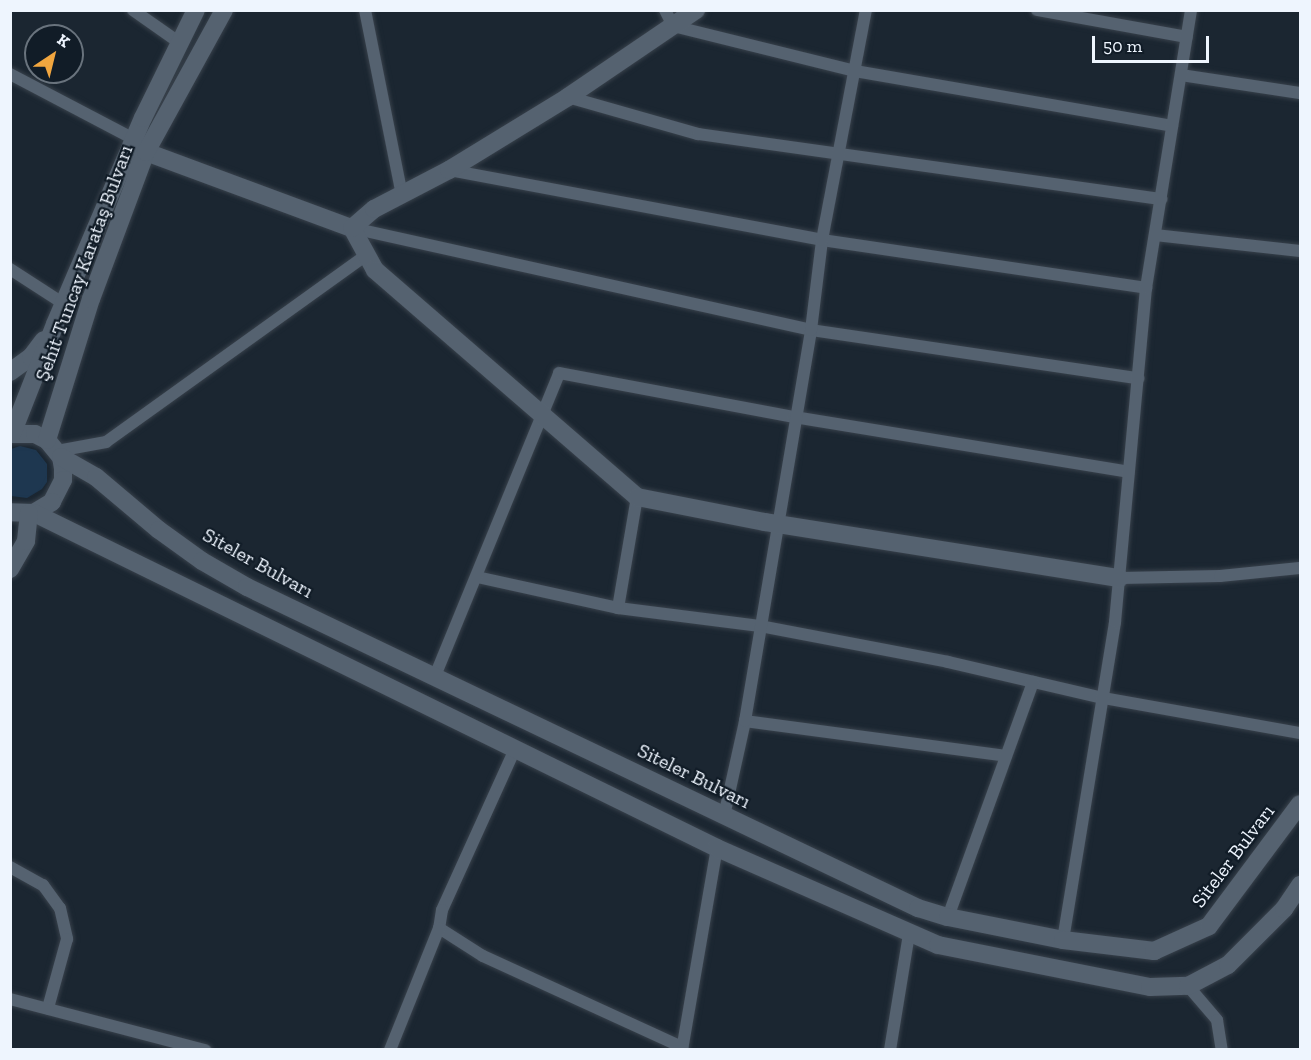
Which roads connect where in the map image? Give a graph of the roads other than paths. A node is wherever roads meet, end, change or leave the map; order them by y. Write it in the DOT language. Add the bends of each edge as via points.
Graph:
graph roads {
  1 [pos="133,10"];
  2 [pos="196,10"];
  3 [pos="224,10"];
  4 [pos="364,10"];
  5 [pos="696,10"];
  6 [pos="866,10"];
  7 [pos="1037,10"];
  8 [pos="1191,10"];
  9 [pos="669,18"];
  10 [pos="1187,37"];
  11 [pos="180,43"];
  12 [pos="855,71"];
  13 [pos="10,74"];
  14 [pos="1181,75"];
  15 [pos="1300,93"];
  16 [pos="568,97"];
  17 [pos="1172,126"];
  18 [pos="140,146"];
  19 [pos="840,155"];
  20 [pos="449,170"];
  21 [pos="402,195"];
  22 [pos="1161,199"];
  23 [pos="352,228"];
  24 [pos="1155,234"];
  25 [pos="822,240"];
  26 [pos="1300,251"];
  27 [pos="366,255"];
  28 [pos="10,269"];
  29 [pos="1146,288"];
  30 [pos="64,304"];
  31 [pos="55,324"];
  32 [pos="811,330"];
  33 [pos="10,372"];
  34 [pos="1138,378"];
  35 [pos="541,412"];
  36 [pos="794,417"];
  37 [pos="11,434"];
  38 [pos="55,449"];
  39 [pos="1129,472"];
  40 [pos="637,497"];
  41 [pos="10,512"];
  42 [pos="32,513"];
  43 [pos="777,524"];
  44 [pos="1300,568"];
  45 [pos="10,569"];
  46 [pos="477,577"];
  47 [pos="1120,578"];
  48 [pos="618,608"];
  49 [pos="760,626"];
  50 [pos="435,676"];
  51 [pos="1033,682"];
  52 [pos="1103,698"];
  53 [pos="745,721"];
  54 [pos="1300,733"];
  55 [pos="515,749"];
  56 [pos="1006,756"];
  57 [pos="1300,804"];
  58 [pos="724,816"];
  59 [pos="717,848"];
  60 [pos="10,867"];
  61 [pos="1300,885"];
  62 [pos="948,917"];
  63 [pos="439,928"];
  64 [pos="909,934"];
  65 [pos="1063,940"];
  66 [pos="1188,986"];
  67 [pos="10,999"];
  68 [pos="48,1008"];
  69 [pos="682,1048"];
  70 [pos="205,1050"];
  71 [pos="390,1050"];
  72 [pos="890,1050"];
  73 [pos="1222,1050"];
  1 -- 11 [label="street"];
  2 -- 11 [label="main road, Şehit Tuncay Karataş Bulvarı"];
  3 -- 18 [label="main road, Şehit Tuncay Karataş Bulvarı"];
  4 -- 21 [label="street"];
  5 -- 9 [label="main road"];
  6 -- 12 [label="street"];
  7 -- 10 [label="street"];
  8 -- 10 [label="street"];
  9 -- 12 [label="street"];
  9 -- 16 [label="main road"];
  10 -- 14 [label="street"];
  11 -- 18 [label="main road, Şehit Tuncay Karataş Bulvarı"];
  12 -- 17 [label="street"];
  12 -- 19 [label="street"];
  13 -- 18 [label="street"];
  14 -- 15 [label="street"];
  14 -- 17 [label="street"];
  16 -- 19 [label="street" via="698,135"];
  16 -- 20 [label="main road"];
  17 -- 22 [label="street"];
  18 -- 23 [label="main road"];
  18 -- 30 [label="main road, Şehit Tuncay Karataş Bulvarı"];
  18 -- 38 [label="main road, Şehit Tuncay Karataş Bulvarı" via="91,299"];
  19 -- 22 [label="street"];
  19 -- 25 [label="street"];
  20 -- 21 [label="main road"];
  20 -- 25 [label="street"];
  21 -- 23 [label="main road" via="374,209"];
  22 -- 24 [label="street"];
  23 -- 27 [label="main road"];
  23 -- 32 [label="street"];
  24 -- 26 [label="street"];
  24 -- 29 [label="street"];
  25 -- 29 [label="street"];
  25 -- 32 [label="street"];
  27 -- 35 [label="main road" via="375,270"];
  27 -- 38 [label="street" via="106,442"];
  28 -- 30 [label="street"];
  29 -- 34 [label="street"];
  30 -- 31 [label="main road, Şehit Tuncay Karataş Bulvarı"];
  31 -- 33 [label="main road" via="31,357"];
  31 -- 37 [label="main road, Şehit Tuncay Karataş Bulvarı"];
  32 -- 34 [label="street"];
  32 -- 36 [label="street"];
  34 -- 39 [label="street"];
  35 -- 36 [label="street" via="559,373"];
  35 -- 40 [label="main road"];
  35 -- 46 [label="street"];
  36 -- 39 [label="street"];
  36 -- 43 [label="street"];
  37 -- 38 [label="main road, Siteler Bulvarı" via="35,434"];
  38 -- 42 [label="main road, Şehit Tuncay Karataş Bulvarı" via="63,480 59,492 52,502"];
  38 -- 50 [label="main road, Siteler Bulvarı" via="202,561 247,587"];
  39 -- 47 [label="street"];
  40 -- 43 [label="main road"];
  40 -- 48 [label="street"];
  41 -- 42 [label="main road"];
  42 -- 45 [label="main road" via="26,540"];
  42 -- 55 [label="main road"];
  43 -- 47 [label="main road"];
  43 -- 49 [label="street"];
  44 -- 47 [label="street" via="1220,576"];
  46 -- 48 [label="street"];
  46 -- 50 [label="street"];
  47 -- 52 [label="street"];
  48 -- 49 [label="street"];
  49 -- 51 [label="street"];
  49 -- 53 [label="street"];
  50 -- 58 [label="main road, Siteler Bulvarı"];
  51 -- 52 [label="street"];
  51 -- 56 [label="street"];
  52 -- 54 [label="street"];
  52 -- 65 [label="street"];
  53 -- 56 [label="street"];
  53 -- 58 [label="street"];
  55 -- 59 [label="main road"];
  55 -- 63 [label="street" via="442,910"];
  56 -- 62 [label="street"];
  57 -- 65 [label="main road, Siteler Bulvarı" via="1209,926 1154,951"];
  58 -- 62 [label="main road, Siteler Bulvarı" via="918,908"];
  59 -- 64 [label="main road"];
  59 -- 69 [label="street"];
  60 -- 68 [label="street" via="43,885 60,908 67,939"];
  61 -- 66 [label="main road" via="1284,909 1228,965"];
  62 -- 65 [label="main road, Siteler Bulvarı"];
  63 -- 69 [label="street" via="483,956"];
  63 -- 71 [label="street"];
  64 -- 66 [label="main road" via="938,945 1139,984"];
  64 -- 72 [label="street"];
  66 -- 73 [label="street" via="1217,1020"];
  67 -- 68 [label="street"];
  68 -- 70 [label="street"];
}
